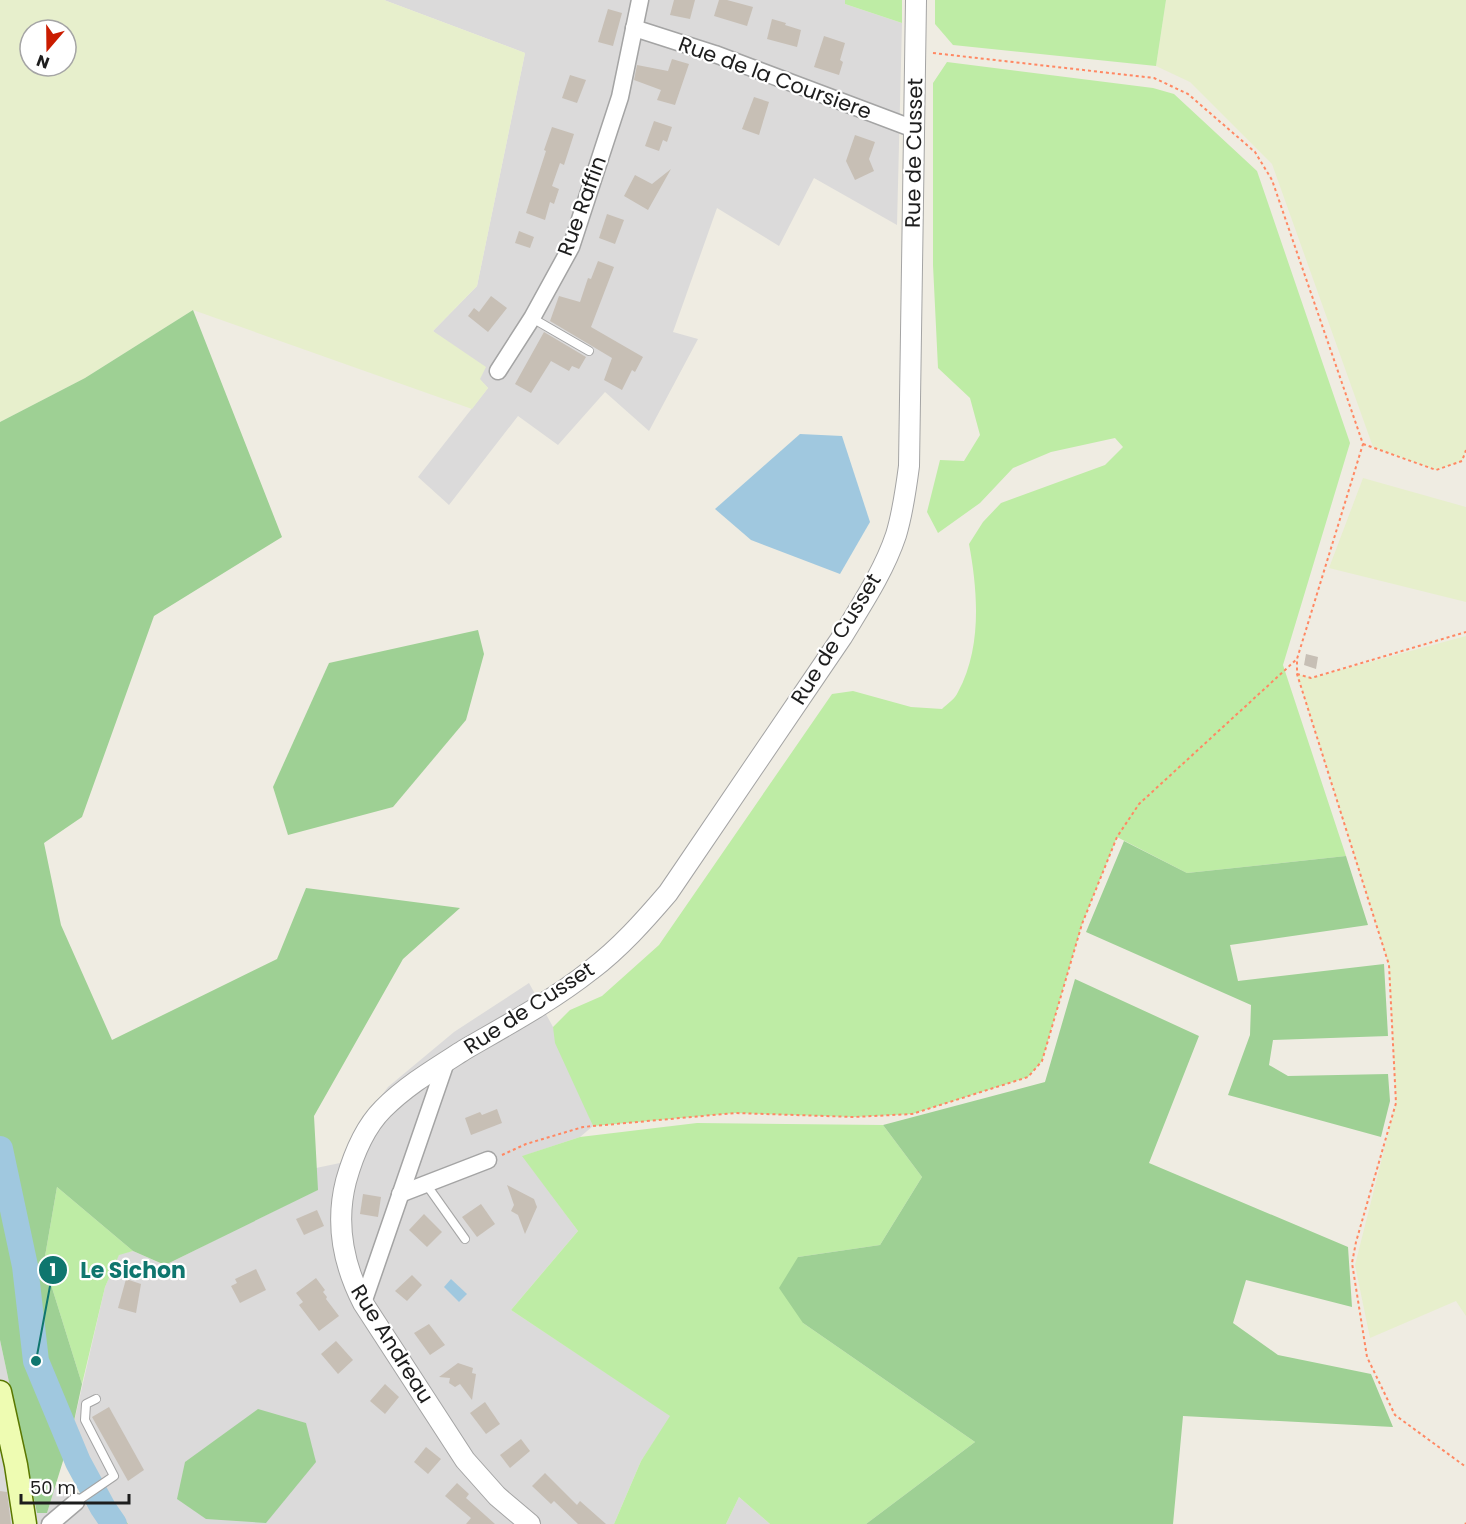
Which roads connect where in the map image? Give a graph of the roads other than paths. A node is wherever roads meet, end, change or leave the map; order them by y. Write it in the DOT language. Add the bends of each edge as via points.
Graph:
graph roads {
  1 [pos="640,0"];
  2 [pos="916,0"];
  3 [pos="634,28"];
  4 [pos="914,129"];
  5 [pos="532,318"];
  6 [pos="589,351"];
  7 [pos="498,371"];
  8 [pos="446,1062"];
  9 [pos="488,1160"];
  10 [pos="426,1184"];
  11 [pos="400,1194"];
  12 [pos="465,1239"];
  13 [pos="363,1303"];
  14 [pos="0,1392"];
  15 [pos="96,1399"];
  16 [pos="76,1502"];
  17 [pos="25,1524"];
  18 [pos="50,1524"];
  19 [pos="530,1524"];
  1 -- 3 [label="street, Rue Raffin"];
  2 -- 4 [label="street, Rue de Cusset"];
  3 -- 4 [label="street, Rue de la Coursiere" via="715,54"];
  3 -- 5 [label="street, Rue Raffin" via="620,97 572,247"];
  4 -- 8 [label="street, Rue de Cusset" via="909,466 896,535 866,597 668,893 644,922 591,971"];
  5 -- 6 [label="lane"];
  5 -- 7 [label="street, Rue Raffin"];
  8 -- 11 [label="street"];
  8 -- 13 [label="street, Rue Andreau" via="410,1085 382,1110 350,1164 342,1196 341,1227 345,1259"];
  9 -- 10 [label="street"];
  10 -- 11 [label="street"];
  10 -- 12 [label="lane"];
  11 -- 13 [label="street"];
  13 -- 19 [label="street, Rue Andreau" via="465,1460 497,1496"];
  14 -- 17 [label="main road"];
  15 -- 16 [label="lane" via="86,1404 85,1420 114,1476"];
  16 -- 18 [label="street"];
}
